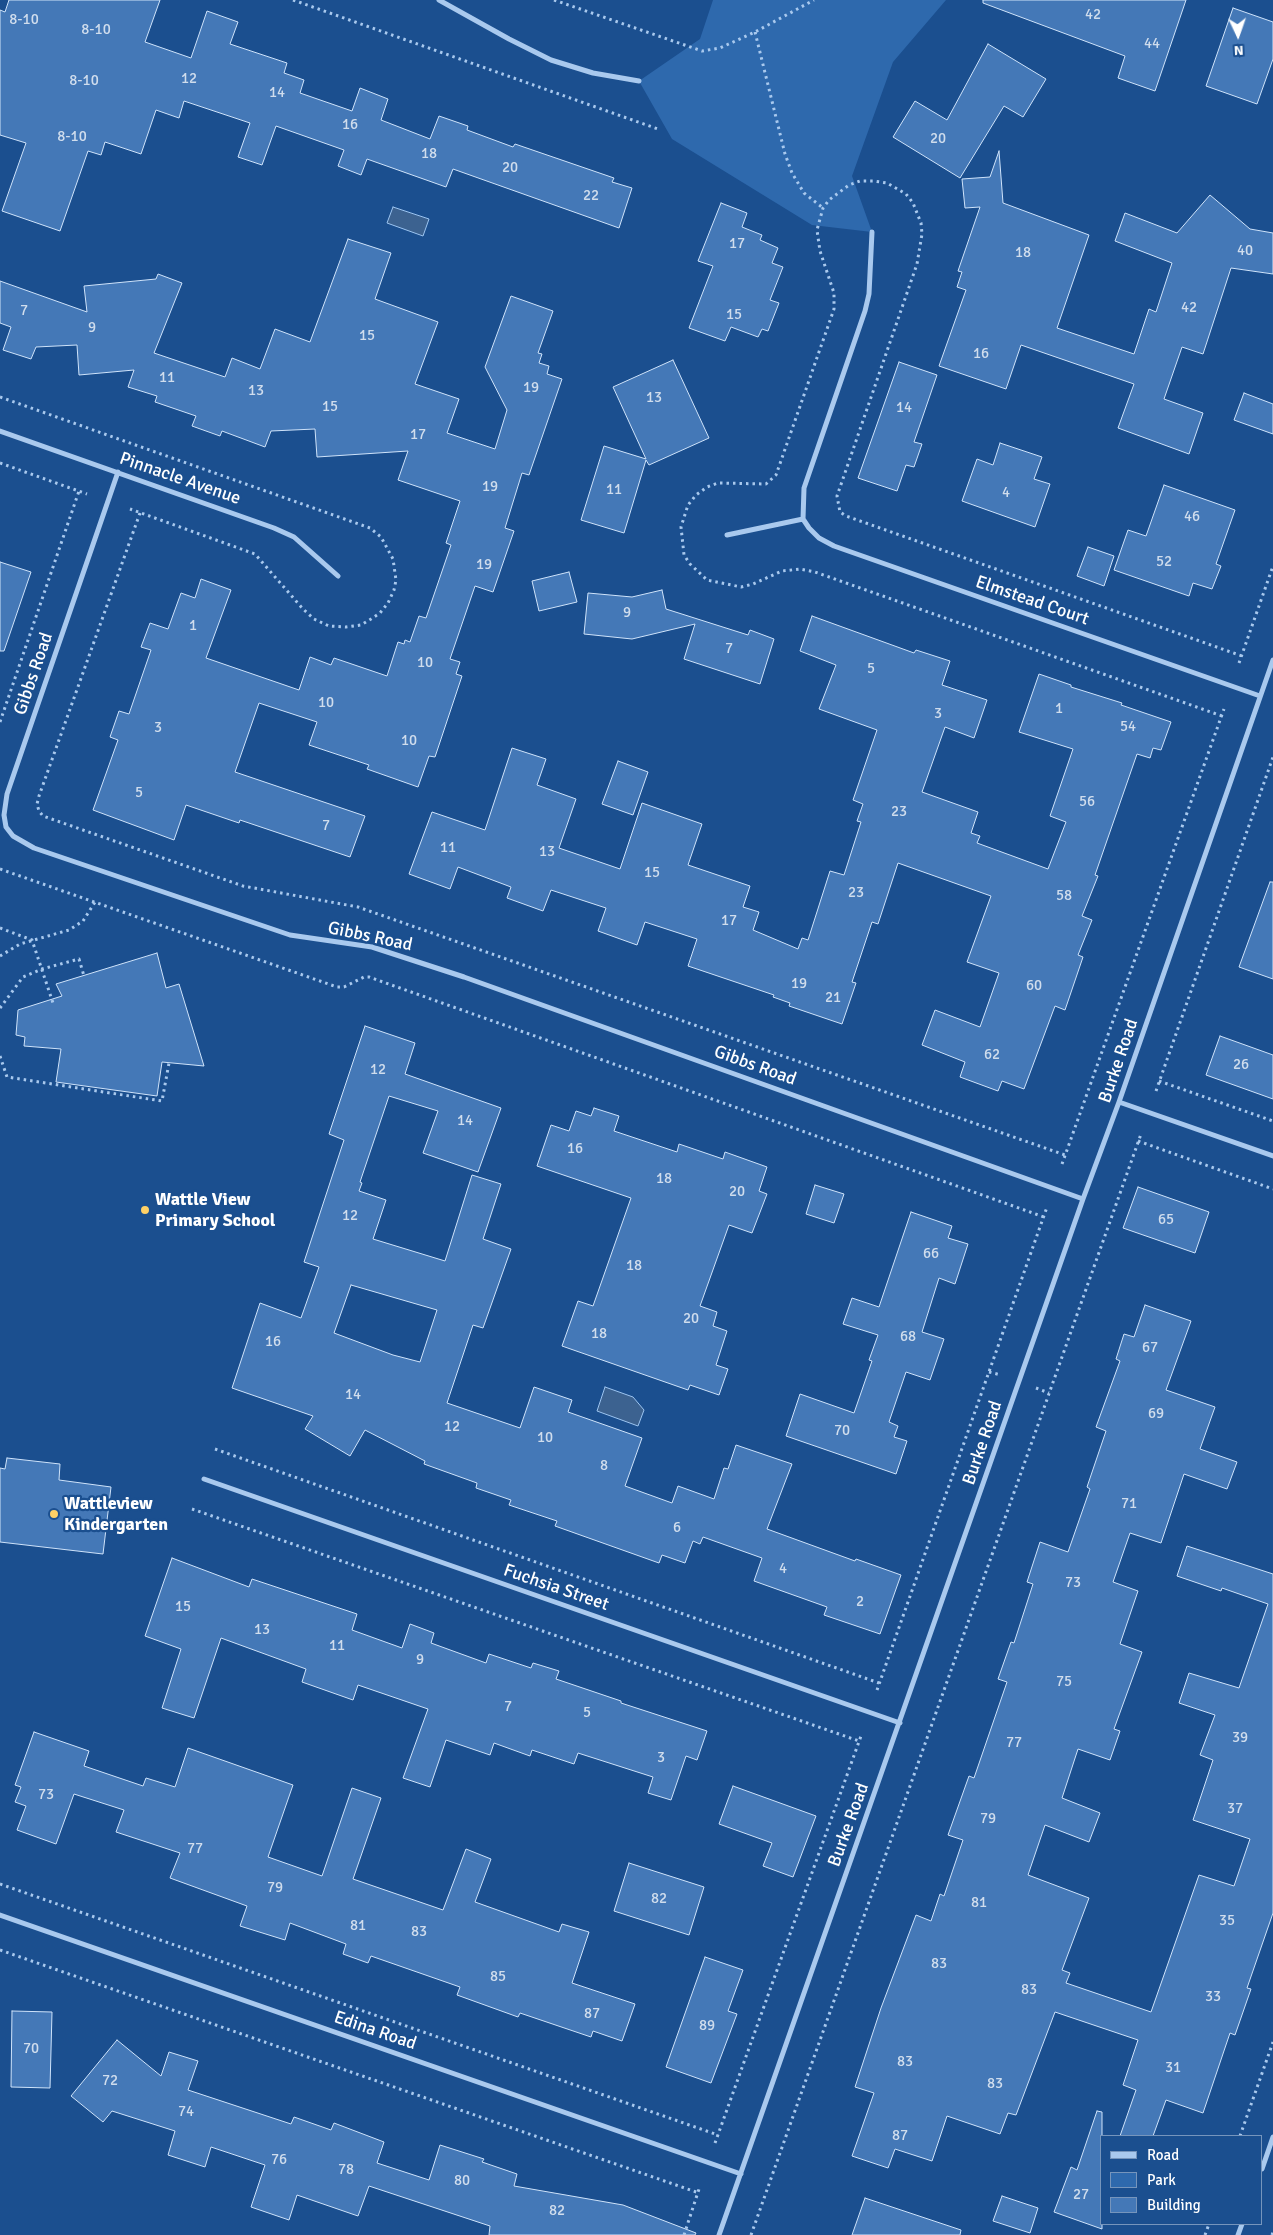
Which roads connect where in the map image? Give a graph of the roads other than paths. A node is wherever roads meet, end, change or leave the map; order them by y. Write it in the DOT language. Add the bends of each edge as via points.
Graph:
graph roads {
  1 [pos="439,0"];
  2 [pos="639,81"];
  3 [pos="872,232"];
  4 [pos="0,431"];
  5 [pos="118,472"];
  6 [pos="803,519"];
  7 [pos="727,535"];
  8 [pos="338,576"];
  9 [pos="1273,660"];
  10 [pos="1260,696"];
  11 [pos="1119,1102"];
  12 [pos="1273,1156"];
  13 [pos="1083,1200"];
  14 [pos="204,1479"];
  15 [pos="900,1723"];
  16 [pos="0,1915"];
  17 [pos="1273,2137"];
  18 [pos="1263,2166"];
  19 [pos="740,2174"];
  20 [pos="719,2235"];
  1 -- 2 [label="street" via="551,60 593,73"];
  3 -- 6 [label="street" via="865,311 804,488"];
  4 -- 5 [label="street, Pinnacle Avenue"];
  5 -- 8 [label="street, Pinnacle Avenue" via="274,528 294,538"];
  5 -- 13 [label="street, Gibbs Road" via="7,794 4,815 6,827 13,836 34,848 290,935 372,947 447,971"];
  6 -- 7 [label="street"];
  6 -- 10 [label="street, Elmstead Court" via="819,538 834,546"];
  9 -- 10 [label="street, Burke Road"];
  10 -- 11 [label="street, Burke Road"];
  11 -- 12 [label="street"];
  11 -- 13 [label="street, Burke Road"];
  13 -- 15 [label="street, Burke Road"];
  14 -- 15 [label="street, Fuchsia Street"];
  15 -- 19 [label="street, Burke Road"];
  16 -- 19 [label="street, Edina Road"];
  17 -- 18 [label="street"];
  19 -- 20 [label="street, Burke Road"];
}
